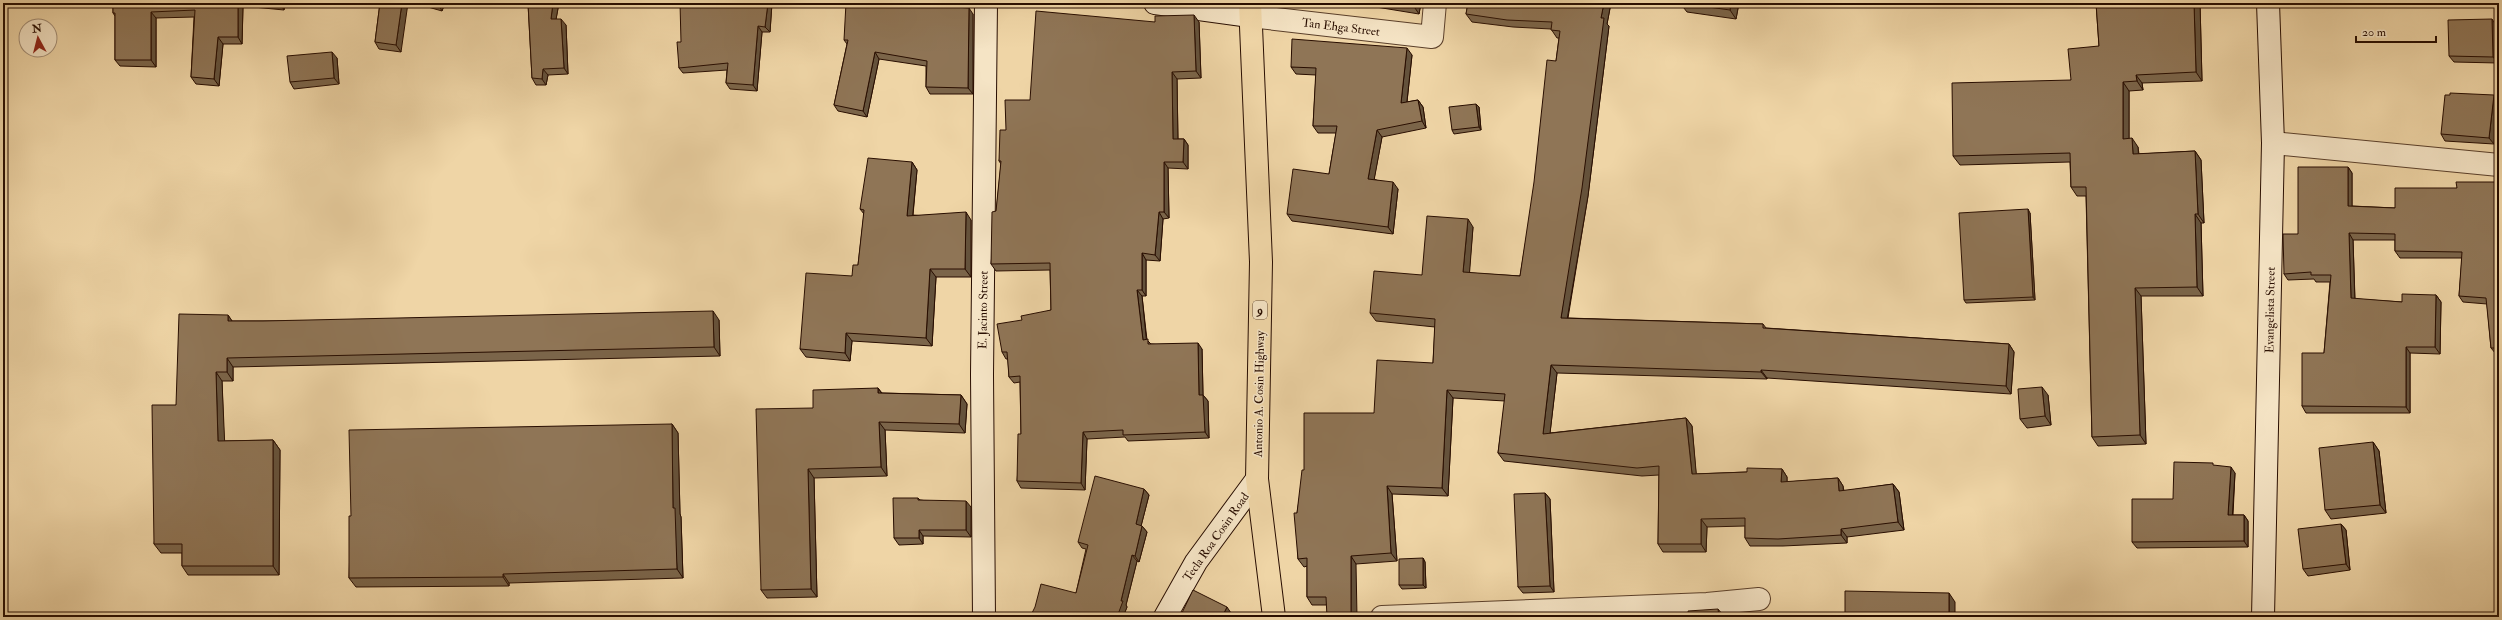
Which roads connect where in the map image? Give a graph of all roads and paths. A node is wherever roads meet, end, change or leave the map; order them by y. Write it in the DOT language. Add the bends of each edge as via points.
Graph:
graph roads {
  1 [pos="986,3"];
  2 [pos="1155,3"];
  3 [pos="1435,3"];
  4 [pos="2268,3"];
  5 [pos="1250,10"];
  6 [pos="2273,143"];
  7 [pos="2499,165"];
  8 [pos="1257,479"];
  9 [pos="1759,599"];
  10 [pos="984,617"];
  11 [pos="1165,617"];
  12 [pos="1274,617"];
  13 [pos="1382,617"];
  14 [pos="2263,617"];
  1 -- 10 [label="street, E. Jacinto Street" via="982,375"];
  2 -- 5 [label="street, Tan Ehga Street"];
  3 -- 5 [label="street, Tan Ehga Street" via="1432,37"];
  4 -- 6 [label="street, Evangelista Street"];
  5 -- 8 [label="highway, Antonio A. Cosin Highway / 9" via="1261,262"];
  6 -- 7 [label="street"];
  6 -- 14 [label="street, Evangelista Street"];
  8 -- 11 [label="street, Tecla Roa Cosin Road" via="1196,562"];
  8 -- 12 [label="highway, Antonio A. Cosin Highway / 9"];
  9 -- 13 [label="street" via="1707,604"];
}
